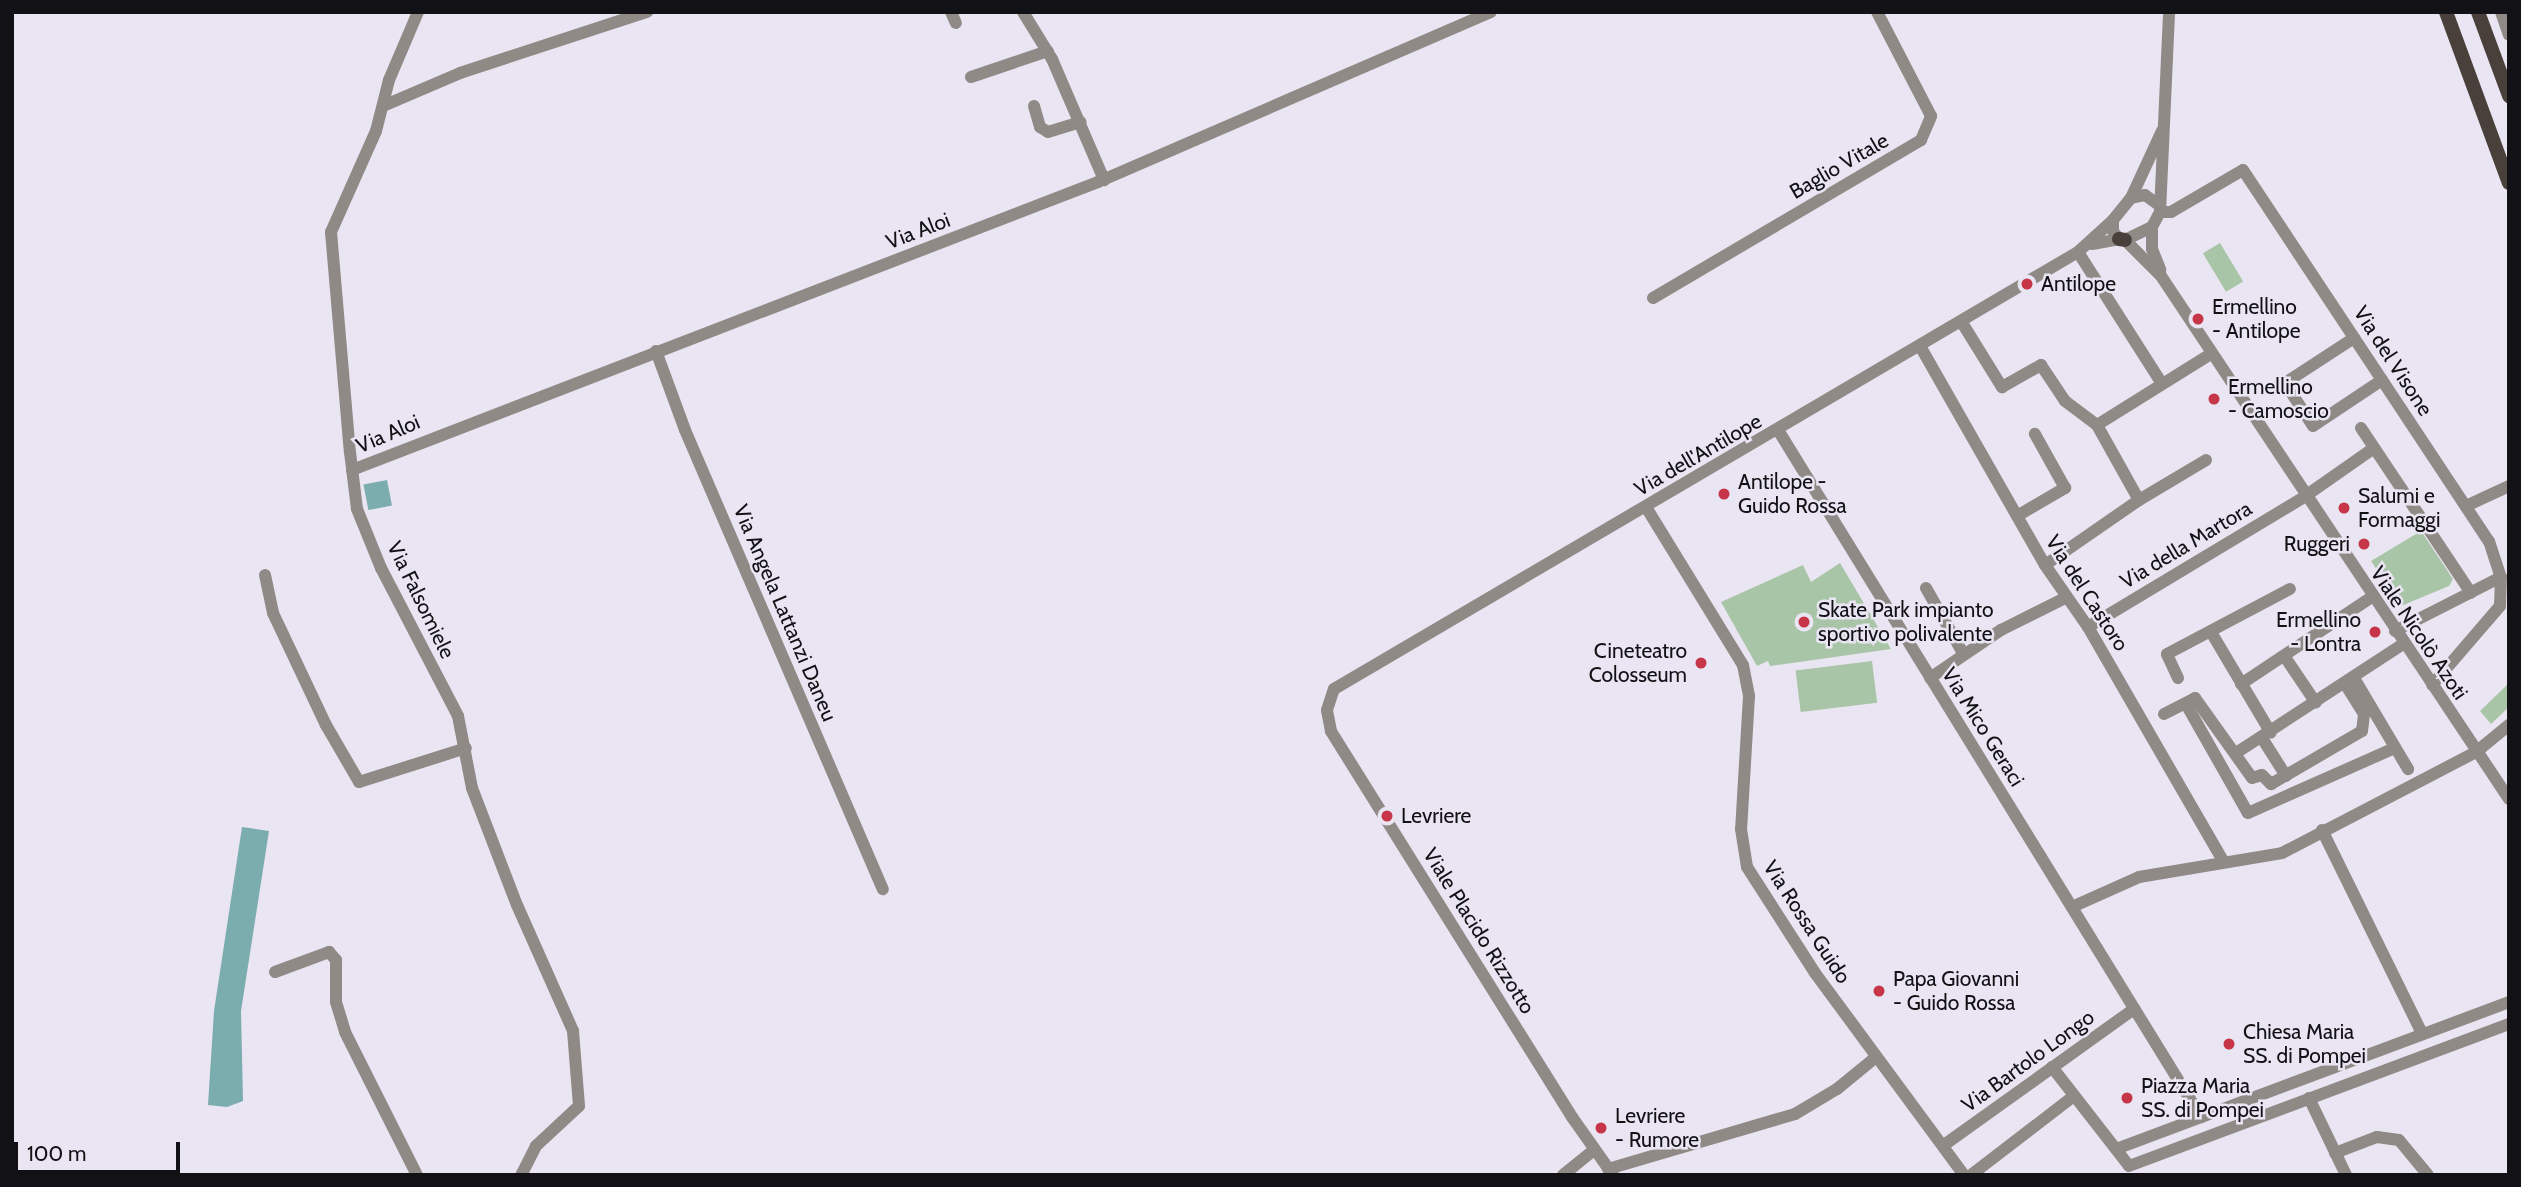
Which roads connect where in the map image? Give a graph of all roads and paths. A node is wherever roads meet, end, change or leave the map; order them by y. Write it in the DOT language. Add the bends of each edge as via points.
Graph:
graph roads {
  1 [pos="418,12"];
  2 [pos="647,12"];
  3 [pos="1023,12"];
  4 [pos="1491,12"];
  5 [pos="1877,12"];
  6 [pos="2169,12"];
  7 [pos="2446,12"];
  8 [pos="2478,12"];
  9 [pos="2501,12"];
  10 [pos="2509,34"];
  11 [pos="1048,51"];
  12 [pos="971,77"];
  13 [pos="2509,96"];
  14 [pos="383,106"];
  15 [pos="1034,106"];
  16 [pos="1080,122"];
  17 [pos="2164,128"];
  18 [pos="1104,180"];
  19 [pos="2509,183"];
  20 [pos="2131,198"];
  21 [pos="2159,209"];
  22 [pos="2113,220"];
  23 [pos="2152,227"];
  24 [pos="2122,239"];
  25 [pos="2092,244"];
  26 [pos="2078,252"];
  27 [pos="2161,276"];
  28 [pos="1653,298"];
  29 [pos="1961,321"];
  30 [pos="2354,338"];
  31 [pos="1920,346"];
  32 [pos="656,351"];
  33 [pos="2209,355"];
  34 [pos="2382,380"];
  35 [pos="2162,384"];
  36 [pos="2097,425"];
  37 [pos="2361,428"];
  38 [pos="1778,430"];
  39 [pos="2035,435"];
  40 [pos="2374,448"];
  41 [pos="2206,460"];
  42 [pos="352,470"];
  43 [pos="2509,486"];
  44 [pos="2304,497"];
  45 [pos="2139,500"];
  46 [pos="2466,506"];
  47 [pos="1646,507"];
  48 [pos="2017,516"];
  49 [pos="2045,565"];
  50 [pos="265,575"];
  51 [pos="2501,577"];
  52 [pos="1926,588"];
  53 [pos="2290,589"];
  54 [pos="2471,593"];
  55 [pos="2372,597"];
  56 [pos="2065,598"];
  57 [pos="2088,627"];
  58 [pos="2395,631"];
  59 [pos="2211,632"];
  60 [pos="2403,644"];
  61 [pos="1964,653"];
  62 [pos="2285,657"];
  63 [pos="1930,678"];
  64 [pos="2178,678"];
  65 [pos="2350,681"];
  66 [pos="2241,684"];
  67 [pos="2432,685"];
  68 [pos="1328,702"];
  69 [pos="2316,703"];
  70 [pos="2186,704"];
  71 [pos="2164,715"];
  72 [pos="2509,725"];
  73 [pos="2266,735"];
  74 [pos="466,748"];
  75 [pos="2395,748"];
  76 [pos="2476,752"];
  77 [pos="2236,753"];
  78 [pos="2408,769"];
  79 [pos="2286,776"];
  80 [pos="2252,778"];
  81 [pos="2271,784"];
  82 [pos="2234,787"];
  83 [pos="2279,799"];
  84 [pos="2509,799"];
  85 [pos="2322,830"];
  86 [pos="2223,861"];
  87 [pos="883,889"];
  88 [pos="2072,907"];
  89 [pos="275,972"];
  90 [pos="2509,1002"];
  91 [pos="2134,1009"];
  92 [pos="2509,1024"];
  93 [pos="2422,1033"];
  94 [pos="1877,1057"];
  95 [pos="2052,1067"];
  96 [pos="2074,1096"];
  97 [pos="2309,1098"];
  98 [pos="2201,1117"];
  99 [pos="1944,1145"];
  100 [pos="2116,1149"];
  101 [pos="1594,1150"];
  102 [pos="2335,1153"];
  103 [pos="1611,1172"];
  104 [pos="417,1175"];
  105 [pos="521,1175"];
  106 [pos="1563,1175"];
  107 [pos="1964,1175"];
  108 [pos="1971,1175"];
  109 [pos="2346,1175"];
  110 [pos="2428,1175"];
  1 -- 14 [label="street, Via Falsomiele"];
  2 -- 14 [label="street" via="460,74"];
  3 -- 11 [label="street"];
  4 -- 18 [label="street, Via Aloi"];
  5 -- 28 [label="street, Baglio Vitale" via="1930,116 1921,141"];
  6 -- 17 [label="street"];
  7 -- 19 [label="main road"];
  8 -- 13 [label="main road"];
  9 -- 10 [label="street"];
  11 -- 12 [label="street"];
  11 -- 16 [label="street"];
  14 -- 42 [label="street, Via Falsomiele" via="331,232"];
  15 -- 16 [label="street" via="1040,127 1048,132"];
  16 -- 18 [label="street"];
  17 -- 20 [label="street"];
  17 -- 21 [label="street"];
  18 -- 32 [label="street, Via Aloi"];
  20 -- 21 [label="street" via="2149,196"];
  20 -- 22 [label="street"];
  21 -- 23 [label="street"];
  21 -- 30 [label="street, Via del Visone" via="2171,212 2244,170"];
  22 -- 24 [label="street"];
  22 -- 25 [label="street"];
  23 -- 24 [label="street"];
  23 -- 27 [label="street" via="2152,249"];
  24 -- 25 [label="street"];
  24 -- 27 [label="street"];
  25 -- 26 [label="street, Via dell'Antilope"];
  26 -- 29 [label="street, Via dell'Antilope"];
  26 -- 35 [label="street"];
  27 -- 33 [label="street, Viale Nicolò Azoti"];
  29 -- 31 [label="street, Via dell'Antilope"];
  29 -- 36 [label="street" via="2002,387 2041,365 2065,401"];
  30 -- 34 [label="street, Via del Visone"];
  30 -- 34 [label="street" via="2285,383 2313,426"];
  31 -- 38 [label="street, Via dell'Antilope"];
  31 -- 48 [label="street, Via del Castoro"];
  32 -- 42 [label="street, Via Aloi"];
  32 -- 87 [label="street, Via Angela Lattanzi Daneu" via="685,430"];
  33 -- 35 [label="street"];
  33 -- 44 [label="street, Viale Nicolò Azoti"];
  34 -- 46 [label="street, Via del Visone"];
  35 -- 36 [label="street"];
  36 -- 45 [label="street"];
  37 -- 40 [label="street"];
  38 -- 47 [label="street, Via dell'Antilope"];
  38 -- 63 [label="street, Via Mico Geraci"];
  39 -- 48 [label="street" via="2065,488"];
  40 -- 44 [label="street, Via della Martora"];
  40 -- 54 [label="street"];
  41 -- 45 [label="street"];
  42 -- 74 [label="street, Via Falsomiele" via="357,509 381,568 458,716"];
  43 -- 46 [label="street"];
  44 -- 55 [label="street, Viale Nicolò Azoti"];
  44 -- 57 [label="street, Via della Martora"];
  45 -- 49 [label="street"];
  46 -- 51 [label="street, Via del Visone" via="2489,541"];
  47 -- 68 [label="street, Via dell'Antilope" via="1348,679 1334,689"];
  47 -- 94 [label="street, Via Rossa Guido" via="1743,665 1749,696 1741,829 1747,867 1815,973"];
  48 -- 49 [label="street, Via del Castoro"];
  49 -- 56 [label="street, Via del Castoro"];
  50 -- 74 [label="street" via="273,613 326,725 359,782"];
  51 -- 54 [label="street"];
  51 -- 67 [label="street, Via del Visone" via="2500,606"];
  52 -- 61 [label="street"];
  53 -- 59 [label="street"];
  54 -- 58 [label="street"];
  55 -- 58 [label="street, Viale Nicolò Azoti"];
  55 -- 62 [label="street"];
  56 -- 57 [label="street, Via del Castoro"];
  56 -- 61 [label="street"];
  57 -- 86 [label="street, Via del Castoro"];
  58 -- 60 [label="street, Viale Nicolò Azoti"];
  59 -- 64 [label="street" via="2167,654"];
  59 -- 66 [label="street"];
  60 -- 65 [label="street"];
  60 -- 67 [label="street, Viale Nicolò Azoti"];
  61 -- 63 [label="street"];
  62 -- 66 [label="street"];
  62 -- 69 [label="street"];
  63 -- 88 [label="street, Via Mico Geraci"];
  65 -- 69 [label="street"];
  65 -- 75 [label="street"];
  65 -- 79 [label="street" via="2364,714 2362,731"];
  66 -- 73 [label="street"];
  67 -- 76 [label="street, Viale Nicolò Azoti"];
  68 -- 101 [label="street, Viale Placido Rizzotto" via="1331,731"];
  69 -- 73 [label="street"];
  70 -- 71 [label="street"];
  70 -- 77 [label="street" via="2195,698"];
  70 -- 82 [label="street"];
  72 -- 76 [label="street"];
  73 -- 77 [label="street"];
  73 -- 79 [label="street"];
  74 -- 105 [label="street, Via Falsomiele" via="472,788 533,942 566,1010 578,1063 579,1106 536,1146"];
  75 -- 78 [label="street"];
  75 -- 83 [label="street"];
  76 -- 84 [label="street, Viale Nicolò Azoti"];
  76 -- 85 [label="street"];
  77 -- 80 [label="street"];
  79 -- 81 [label="street"];
  80 -- 81 [label="street" via="2262,775"];
  80 -- 82 [label="street"];
  81 -- 83 [label="street"];
  82 -- 83 [label="street" via="2248,813"];
  85 -- 86 [label="street" via="2282,853"];
  85 -- 93 [label="street"];
  86 -- 88 [label="street" via="2139,877"];
  88 -- 91 [label="street, Via Mico Geraci"];
  89 -- 104 [label="street" via="329,952 336,960 336,1002 345,1032"];
  90 -- 93 [label="street"];
  91 -- 95 [label="street, Via Bartolo Longo"];
  91 -- 98 [label="street, Via Mico Geraci"];
  92 -- 97 [label="street"];
  93 -- 98 [label="street"];
  94 -- 99 [label="street, Via Rossa Guido"];
  94 -- 103 [label="street" via="1795,1114"];
  95 -- 96 [label="street"];
  95 -- 99 [label="street, Via Bartolo Longo"];
  96 -- 100 [label="street"];
  96 -- 108 [label="street"];
  97 -- 100 [label="street" via="2129,1166"];
  97 -- 102 [label="street"];
  98 -- 100 [label="street"];
  99 -- 107 [label="street, Via Rossa Guido"];
  101 -- 103 [label="street, Viale Placido Rizzotto"];
  101 -- 106 [label="street"];
  102 -- 109 [label="street"];
  102 -- 110 [label="street" via="2377,1137 2399,1140"];
}
